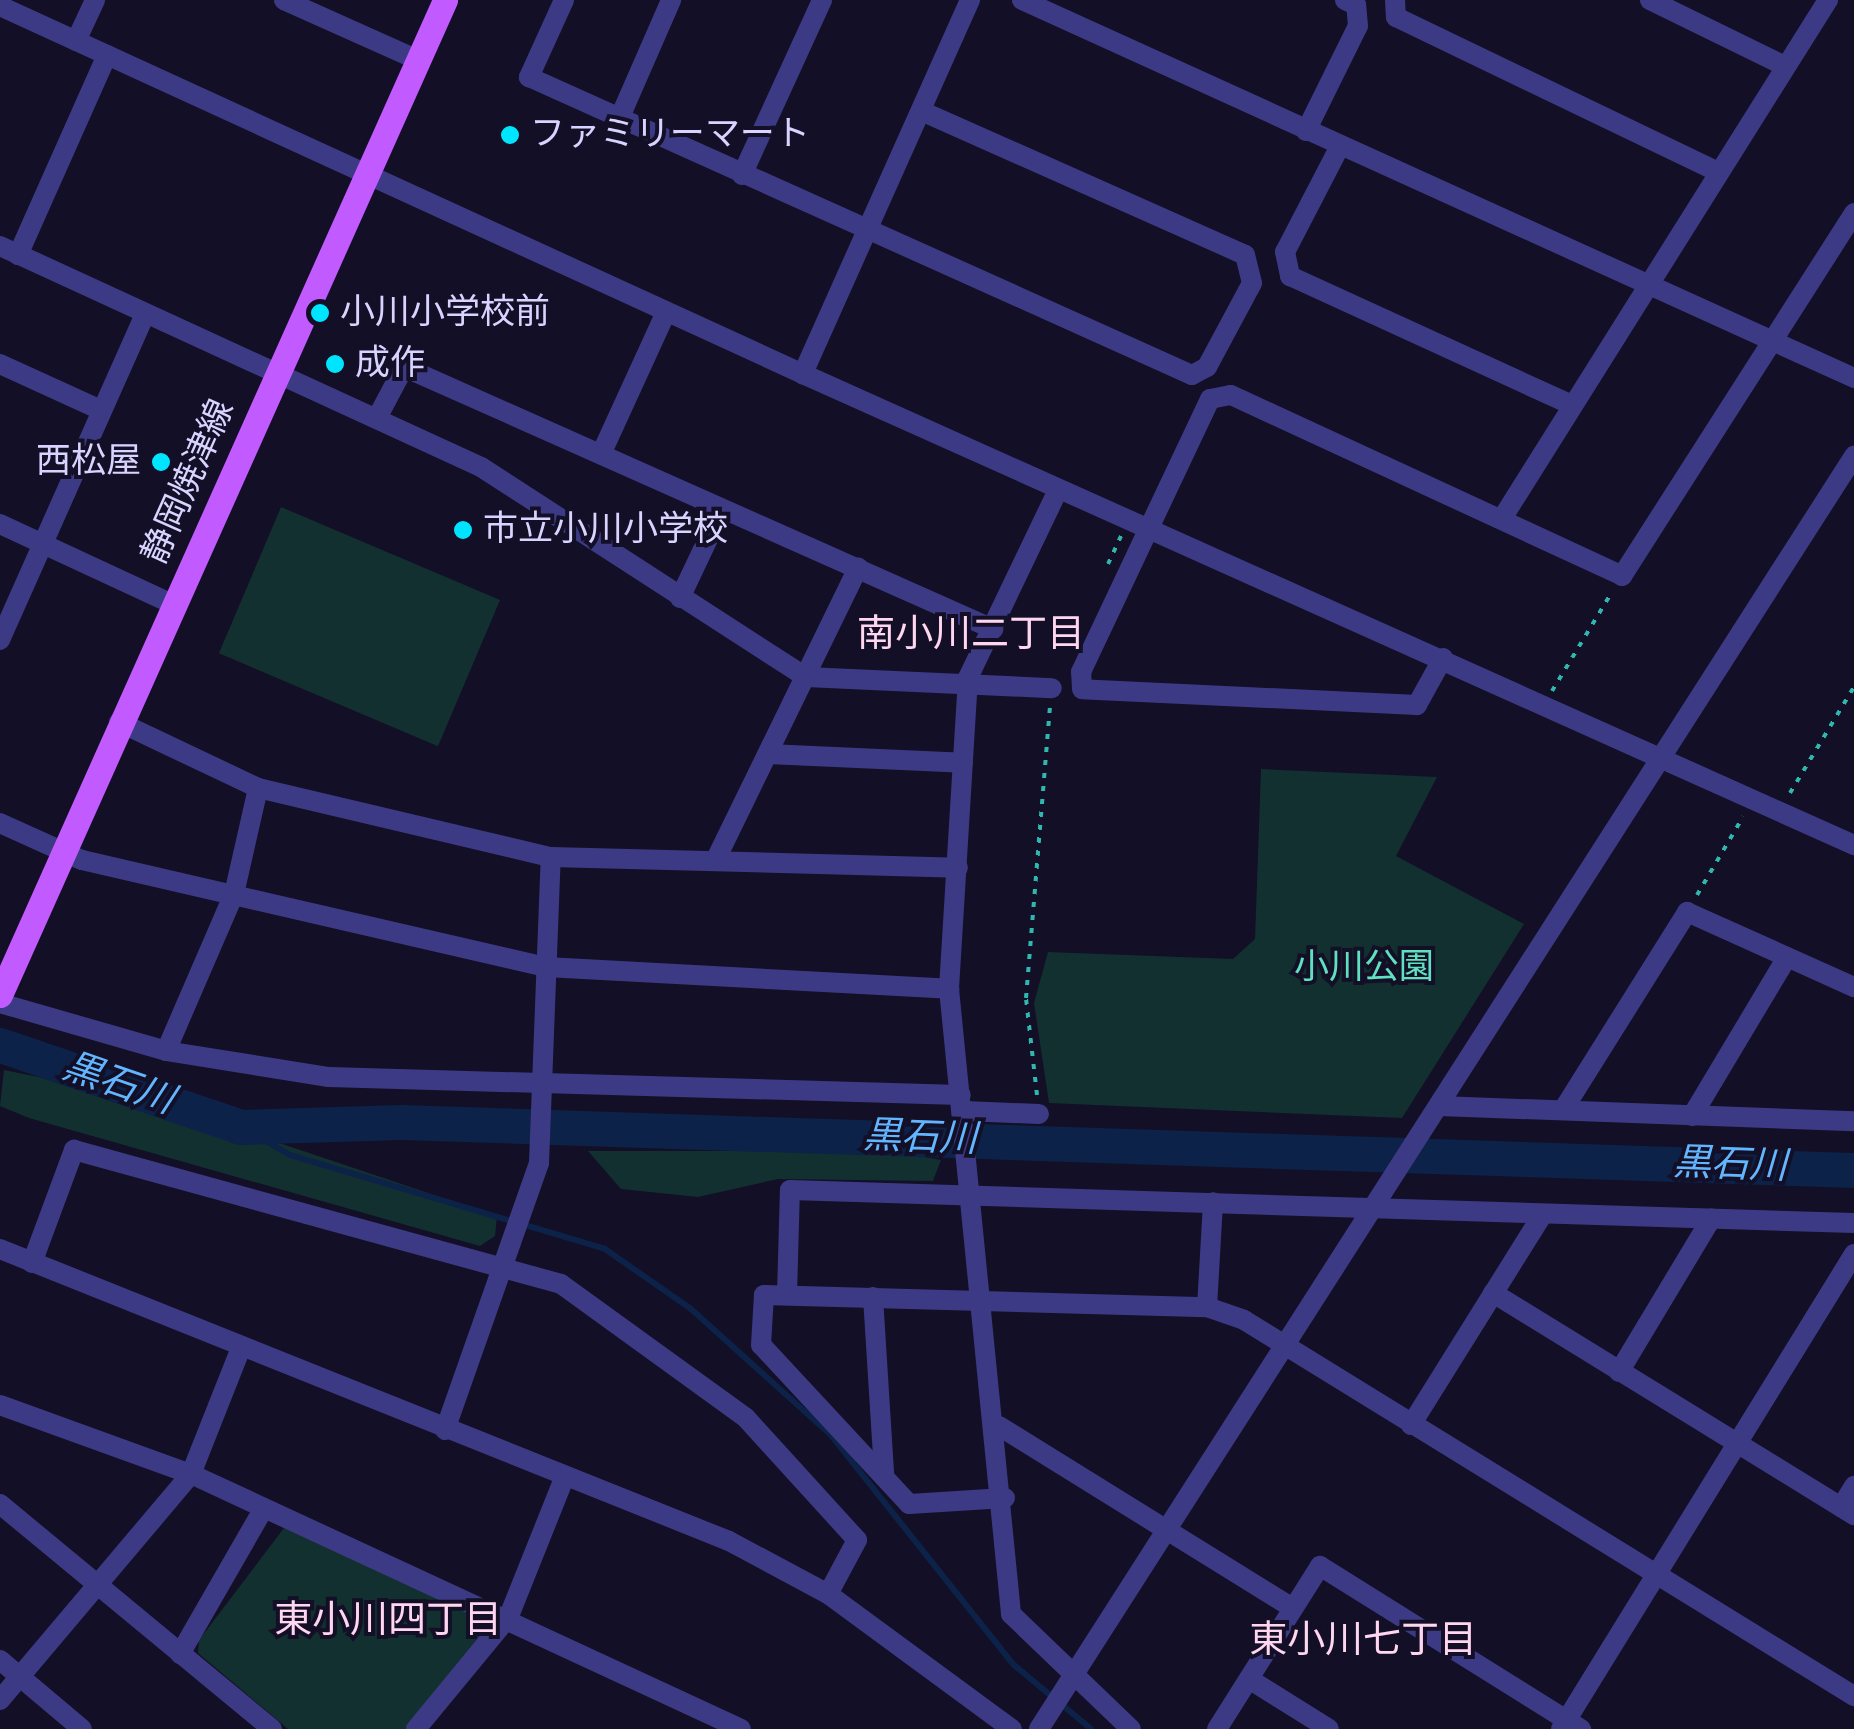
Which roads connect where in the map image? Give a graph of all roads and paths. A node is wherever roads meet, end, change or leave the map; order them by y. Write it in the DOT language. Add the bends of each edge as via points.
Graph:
graph roads {
  1 [pos="95,0"];
  2 [pos="284,0"];
  3 [pos="445,0"];
  4 [pos="564,0"];
  5 [pos="671,0"];
  6 [pos="822,0"];
  7 [pos="970,0"];
  8 [pos="1022,0"];
  9 [pos="1345,0"];
  10 [pos="1396,0"];
  11 [pos="1650,0"];
  12 [pos="1828,0"];
  13 [pos="0,6"];
  14 [pos="76,41"];
  15 [pos="107,56"];
  16 [pos="418,60"];
  17 [pos="1785,66"];
  18 [pos="922,111"];
  19 [pos="620,116"];
  20 [pos="1306,131"];
  21 [pos="1340,146"];
  22 [pos="1718,172"];
  23 [pos="365,175"];
  24 [pos="742,176"];
  25 [pos="1854,213"];
  26 [pos="867,233"];
  27 [pos="9,251"];
  28 [pos="1650,283"];
  29 [pos="666,312"];
  30 [pos="144,316"];
  31 [pos="1771,342"];
  32 [pos="0,364"];
  33 [pos="276,374"];
  34 [pos="803,374"];
  35 [pos="1854,378"];
  36 [pos="1570,404"];
  37 [pos="101,410"];
  38 [pos="377,418"];
  39 [pos="602,452"];
  40 [pos="1854,456"];
  41 [pos="1058,490"];
  42 [pos="722,509"];
  43 [pos="1504,517"];
  44 [pos="0,524"];
  45 [pos="1145,532"];
  46 [pos="44,544"];
  47 [pos="858,568"];
  48 [pos="1622,576"];
  49 [pos="680,598"];
  50 [pos="172,604"];
  51 [pos="993,629"];
  52 [pos="0,640"];
  53 [pos="1443,658"];
  54 [pos="806,677"];
  55 [pos="968,678"];
  56 [pos="1854,687"];
  57 [pos="1052,688"];
  58 [pos="1546,702"];
  59 [pos="119,722"];
  60 [pos="768,754"];
  61 [pos="1658,756"];
  62 [pos="963,763"];
  63 [pos="258,788"];
  64 [pos="1754,798"];
  65 [pos="1779,810"];
  66 [pos="0,823"];
  67 [pos="1854,845"];
  68 [pos="61,851"];
  69 [pos="552,857"];
  70 [pos="716,857"];
  71 [pos="958,868"];
  72 [pos="234,894"];
  73 [pos="1687,912"];
  74 [pos="1786,957"];
  75 [pos="546,968"];
  76 [pos="1854,987"];
  77 [pos="949,990"];
  78 [pos="0,995"];
  79 [pos="0,1003"];
  80 [pos="166,1052"];
  81 [pos="541,1081"];
  82 [pos="1439,1106"];
  83 [pos="963,1110"];
  84 [pos="1563,1110"];
  85 [pos="1039,1114"];
  86 [pos="1692,1116"];
  87 [pos="1854,1121"];
  88 [pos="969,1187"];
  89 [pos="1379,1199"];
  90 [pos="1213,1202"];
  91 [pos="1542,1214"];
  92 [pos="1711,1219"];
  93 [pos="1854,1222"];
  94 [pos="0,1249"];
  95 [pos="512,1252"];
  96 [pos="1854,1254"];
  97 [pos="32,1264"];
  98 [pos="1493,1292"];
  99 [pos="787,1295"];
  100 [pos="872,1297"];
  101 [pos="981,1299"];
  102 [pos="1207,1307"];
  103 [pos="1286,1347"];
  104 [pos="240,1350"];
  105 [pos="1618,1372"];
  106 [pos="0,1405"];
  107 [pos="1411,1425"];
  108 [pos="999,1426"];
  109 [pos="445,1430"];
  110 [pos="1733,1442"];
  111 [pos="190,1474"];
  112 [pos="884,1474"];
  113 [pos="565,1476"];
  114 [pos="1854,1486"];
  115 [pos="1005,1498"];
  116 [pos="0,1504"];
  117 [pos="264,1508"];
  118 [pos="1848,1511"];
  119 [pos="1169,1531"];
  120 [pos="1656,1574"];
  121 [pos="98,1586"];
  122 [pos="828,1594"];
  123 [pos="1293,1608"];
  124 [pos="509,1616"];
  125 [pos="180,1654"];
  126 [pos="0,1660"];
  127 [pos="20,1677"];
  128 [pos="1249,1679"];
  129 [pos="1072,1686"];
  130 [pos="1854,1696"];
  131 [pos="0,1700"];
  132 [pos="1570,1726"];
  133 [pos="82,1729"];
  134 [pos="272,1729"];
  135 [pos="416,1729"];
  136 [pos="742,1729"];
  137 [pos="1012,1729"];
  138 [pos="1039,1729"];
  139 [pos="1131,1729"];
  140 [pos="1218,1729"];
  141 [pos="1329,1729"];
  1 -- 14 [label="street"];
  2 -- 16 [label="street"];
  3 -- 16 [label="main road, 静岡焼津線"];
  4 -- 19 [label="street" via="529,76"];
  5 -- 19 [label="street"];
  6 -- 24 [label="street"];
  7 -- 18 [label="street"];
  8 -- 20 [label="street"];
  9 -- 20 [label="street" via="1356,5 1358,26"];
  10 -- 22 [label="street" via="1396,17"];
  11 -- 17 [label="street"];
  12 -- 17 [label="street"];
  13 -- 14 [label="street"];
  14 -- 15 [label="street"];
  15 -- 23 [label="street"];
  15 -- 27 [label="street"];
  16 -- 23 [label="main road, 静岡焼津線"];
  17 -- 22 [label="street"];
  18 -- 26 [label="street"];
  18 -- 26 [label="street" via="1244,255 1252,283 1206,367 1192,375"];
  19 -- 24 [label="street"];
  20 -- 21 [label="street"];
  21 -- 28 [label="street"];
  21 -- 36 [label="street" via="1285,252 1290,276"];
  22 -- 28 [label="street"];
  23 -- 29 [label="street"];
  23 -- 33 [label="main road, 静岡焼津線"];
  24 -- 26 [label="street"];
  25 -- 31 [label="street"];
  26 -- 34 [label="street"];
  27 -- 30 [label="street"];
  28 -- 31 [label="street"];
  28 -- 36 [label="street"];
  29 -- 34 [label="street"];
  29 -- 39 [label="street"];
  30 -- 33 [label="street"];
  30 -- 37 [label="street"];
  31 -- 35 [label="street"];
  31 -- 48 [label="street"];
  32 -- 37 [label="street"];
  33 -- 38 [label="street"];
  33 -- 50 [label="main road, 静岡焼津線"];
  34 -- 41 [label="street"];
  36 -- 43 [label="street"];
  37 -- 46 [label="street"];
  38 -- 39 [label="street" via="404,367"];
  38 -- 49 [label="street" via="482,466"];
  39 -- 42 [label="street"];
  40 -- 61 [label="street"];
  41 -- 45 [label="street"];
  41 -- 51 [label="street"];
  42 -- 47 [label="street"];
  42 -- 49 [label="street"];
  43 -- 45 [label="street" via="1232,395 1210,398"];
  43 -- 48 [label="street"];
  44 -- 46 [label="street"];
  45 -- 53 [label="street"];
  45 -- 53 [label="street" via="1081,672 1082,689 1418,705"];
  46 -- 50 [label="street"];
  46 -- 52 [label="street"];
  47 -- 51 [label="street"];
  47 -- 54 [label="street"];
  48 -- 58 [label="path"];
  49 -- 54 [label="street"];
  50 -- 59 [label="main road, 静岡焼津線"];
  51 -- 55 [label="street"];
  53 -- 58 [label="street"];
  54 -- 55 [label="street"];
  54 -- 60 [label="street"];
  55 -- 57 [label="street"];
  55 -- 62 [label="street"];
  56 -- 65 [label="path"];
  57 -- 85 [label="path" via="1026,998"];
  58 -- 61 [label="street"];
  59 -- 63 [label="street"];
  59 -- 68 [label="main road, 静岡焼津線"];
  60 -- 62 [label="street"];
  60 -- 70 [label="street"];
  61 -- 64 [label="street"];
  61 -- 82 [label="street"];
  62 -- 71 [label="street"];
  63 -- 69 [label="street"];
  63 -- 72 [label="street"];
  64 -- 65 [label="street"];
  64 -- 73 [label="path"];
  65 -- 67 [label="street"];
  66 -- 68 [label="street"];
  68 -- 72 [label="street"];
  68 -- 78 [label="main road, 静岡焼津線"];
  69 -- 70 [label="street"];
  69 -- 75 [label="street"];
  70 -- 71 [label="street"];
  71 -- 77 [label="street"];
  72 -- 75 [label="street"];
  72 -- 80 [label="street"];
  73 -- 74 [label="street"];
  73 -- 84 [label="street"];
  74 -- 76 [label="street"];
  74 -- 86 [label="street"];
  75 -- 77 [label="street"];
  75 -- 81 [label="street"];
  77 -- 83 [label="street"];
  79 -- 80 [label="street"];
  80 -- 81 [label="street" via="329,1077"];
  81 -- 83 [label="street"];
  81 -- 95 [label="street" via="539,1163"];
  82 -- 84 [label="street"];
  82 -- 89 [label="street"];
  83 -- 85 [label="street"];
  83 -- 88 [label="street"];
  84 -- 86 [label="street"];
  86 -- 87 [label="street"];
  88 -- 90 [label="street"];
  88 -- 99 [label="street" via="790,1190"];
  88 -- 101 [label="street"];
  89 -- 90 [label="street"];
  89 -- 91 [label="street"];
  89 -- 103 [label="street"];
  90 -- 102 [label="street"];
  91 -- 92 [label="street"];
  91 -- 98 [label="street"];
  92 -- 93 [label="street"];
  92 -- 105 [label="street"];
  94 -- 97 [label="street"];
  95 -- 97 [label="street" via="74,1150"];
  95 -- 109 [label="street"];
  95 -- 122 [label="street" via="640,1333 746,1418 857,1540"];
  96 -- 110 [label="street"];
  97 -- 104 [label="street"];
  98 -- 105 [label="street"];
  98 -- 107 [label="street"];
  99 -- 100 [label="street"];
  99 -- 112 [label="street" via="764,1295 761,1345"];
  100 -- 101 [label="street"];
  100 -- 112 [label="street"];
  101 -- 102 [label="street"];
  101 -- 108 [label="street"];
  102 -- 103 [label="street"];
  103 -- 107 [label="street"];
  103 -- 119 [label="street"];
  104 -- 109 [label="street"];
  104 -- 111 [label="street"];
  105 -- 110 [label="street"];
  106 -- 111 [label="street"];
  107 -- 120 [label="street"];
  108 -- 115 [label="street"];
  108 -- 119 [label="street"];
  109 -- 113 [label="street"];
  110 -- 118 [label="street"];
  110 -- 120 [label="street"];
  111 -- 117 [label="street"];
  111 -- 121 [label="street"];
  112 -- 115 [label="street" via="910,1504"];
  113 -- 122 [label="street" via="730,1541"];
  113 -- 124 [label="street"];
  114 -- 118 [label="street"];
  115 -- 129 [label="street" via="1011,1614"];
  116 -- 121 [label="street"];
  117 -- 124 [label="street"];
  117 -- 125 [label="street"];
  119 -- 123 [label="street"];
  119 -- 129 [label="street"];
  120 -- 130 [label="street"];
  120 -- 132 [label="street"];
  121 -- 125 [label="street"];
  121 -- 127 [label="street"];
  122 -- 137 [label="street"];
  123 -- 128 [label="street"];
  123 -- 132 [label="street" via="1320,1566"];
  124 -- 135 [label="street"];
  124 -- 136 [label="street"];
  125 -- 134 [label="street"];
  126 -- 127 [label="street"];
  127 -- 131 [label="street"];
  127 -- 133 [label="street"];
  128 -- 140 [label="street"];
  128 -- 141 [label="street"];
  129 -- 138 [label="street"];
  129 -- 139 [label="street"];
}
